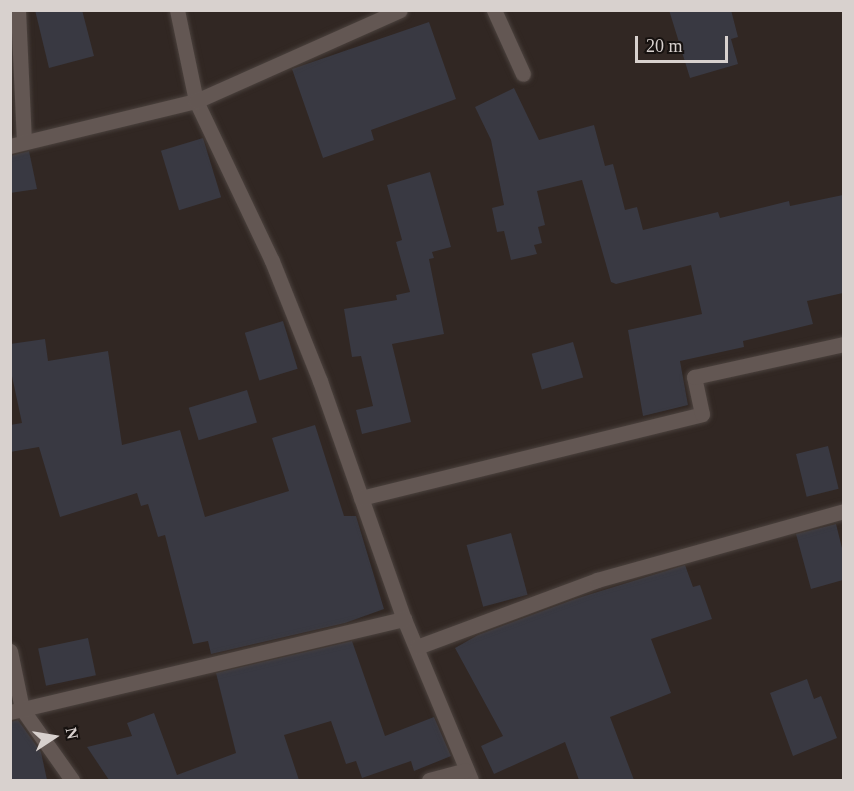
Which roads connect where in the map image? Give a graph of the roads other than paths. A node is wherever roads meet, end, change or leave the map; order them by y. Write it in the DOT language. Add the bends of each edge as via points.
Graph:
graph roads {
  1 [pos="18,10"];
  2 [pos="177,10"];
  3 [pos="400,10"];
  4 [pos="494,10"];
  5 [pos="523,74"];
  6 [pos="196,101"];
  7 [pos="17,144"];
  8 [pos="843,344"];
  9 [pos="360,498"];
  10 [pos="843,511"];
  11 [pos="404,619"];
  12 [pos="417,647"];
  13 [pos="10,651"];
  14 [pos="16,710"];
  15 [pos="469,775"];
  16 [pos="72,780"];
  17 [pos="429,780"];
  1 -- 7 [label="street"];
  2 -- 6 [label="street"];
  3 -- 6 [label="street"];
  4 -- 5 [label="street"];
  6 -- 7 [label="street"];
  6 -- 9 [label="street" via="272,261 320,381"];
  8 -- 9 [label="street" via="694,377 702,414"];
  9 -- 11 [label="street"];
  10 -- 12 [label="street" via="597,580"];
  11 -- 12 [label="street"];
  11 -- 14 [label="street"];
  12 -- 15 [label="street"];
  13 -- 14 [label="street"];
  14 -- 16 [label="street"];
  15 -- 17 [label="street"];
}
